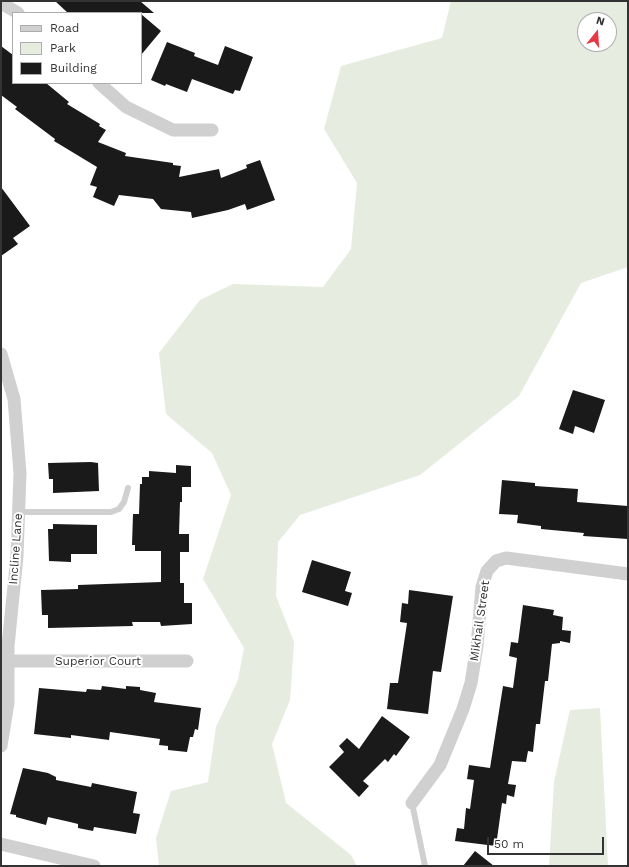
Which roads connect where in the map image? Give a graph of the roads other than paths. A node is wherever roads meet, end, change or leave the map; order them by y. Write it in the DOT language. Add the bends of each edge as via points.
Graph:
graph roads {
  1 [pos="1,2"];
  2 [pos="16,12"];
  3 [pos="100,84"];
  4 [pos="212,130"];
  5 [pos="1,354"];
  6 [pos="128,488"];
  7 [pos="19,512"];
  8 [pos="628,574"];
  9 [pos="187,660"];
  10 [pos="8,661"];
  11 [pos="1,746"];
  12 [pos="412,803"];
  13 [pos="1,844"];
  14 [pos="94,866"];
  15 [pos="425,866"];
  1 -- 2 [label="street"];
  3 -- 4 [label="street" via="126,107 172,130"];
  5 -- 7 [label="street, Incline Lane" via="14,399 20,473"];
  6 -- 7 [label="lane" via="124,502 119,509 111,512"];
  7 -- 10 [label="street, Incline Lane"];
  8 -- 12 [label="street, Mikhail Street" via="506,558 496,561 488,571 482,587 477,646 471,683 463,709 440,765"];
  9 -- 10 [label="street, Superior Court"];
  10 -- 11 [label="street, Incline Lane" via="8,703"];
  12 -- 15 [label="lane"];
  13 -- 14 [label="street"];
}
